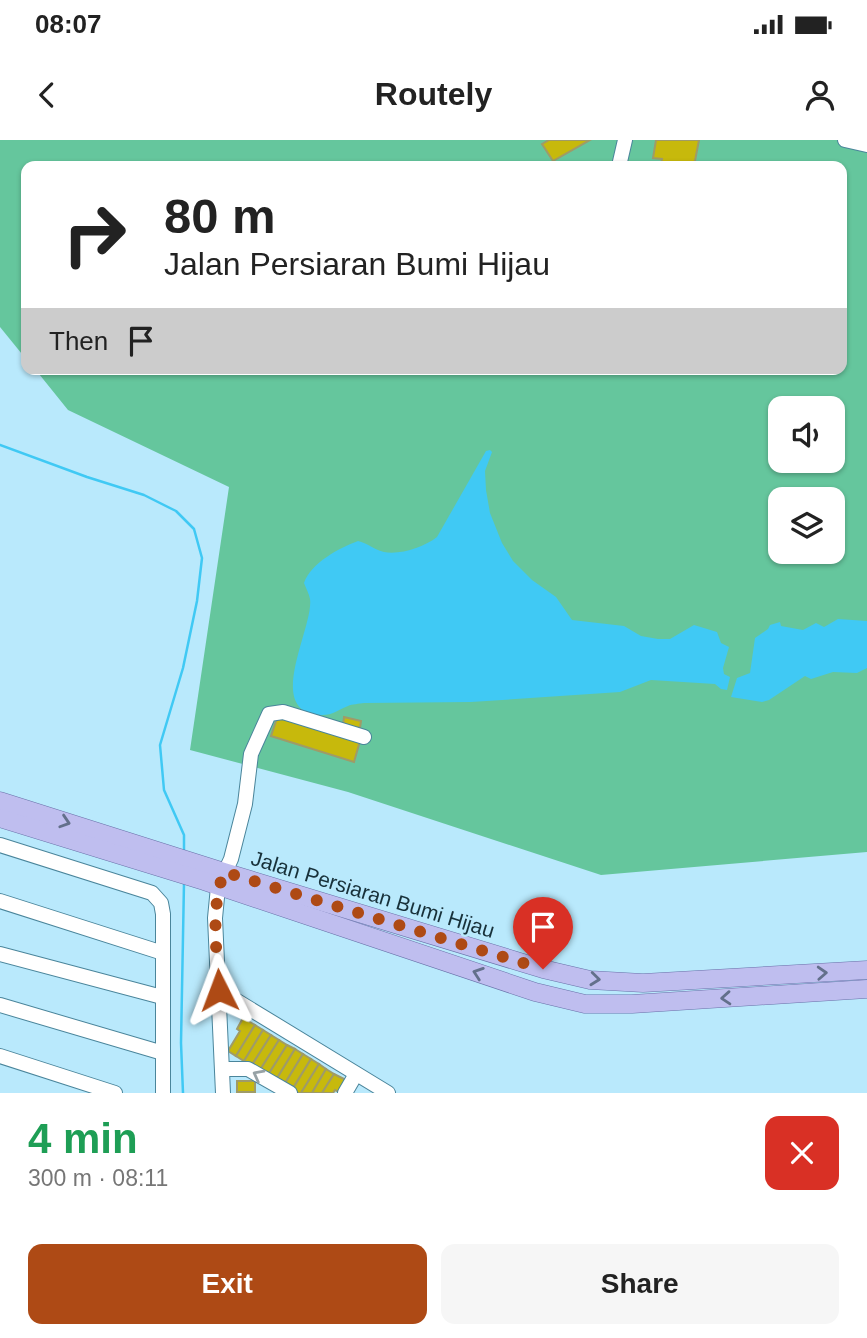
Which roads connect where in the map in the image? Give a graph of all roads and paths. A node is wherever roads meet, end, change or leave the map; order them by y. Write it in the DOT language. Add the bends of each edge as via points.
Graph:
graph roads {
  1 [pos="625,140"];
  2 [pos="845,140"];
  3 [pos="867,145"];
  4 [pos="620,161"];
  5 [pos="364,737"];
  6 [pos="0,801"];
  7 [pos="0,818"];
  8 [pos="0,845"];
  9 [pos="162,860"];
  10 [pos="213,877"];
  11 [pos="0,901"];
  12 [pos="163,953"];
  13 [pos="0,954"];
  14 [pos="867,970"];
  15 [pos="867,989"];
  16 [pos="219,990"];
  17 [pos="162,997"];
  18 [pos="0,1005"];
  19 [pos="163,1053"];
  20 [pos="0,1056"];
  21 [pos="222,1069"];
  22 [pos="356,1074"];
  23 [pos="116,1093"];
  24 [pos="163,1093"];
  25 [pos="223,1093"];
  26 [pos="290,1093"];
  27 [pos="345,1093"];
  28 [pos="388,1093"];
  1 -- 4 [label="street"];
  2 -- 3 [label="street"];
  5 -- 10 [label="street" via="283,712 269,714 251,754 245,804 230,859"];
  6 -- 9 [label="main road, Jalan Persiaran Bumi Hijau, one-way"];
  7 -- 9 [label="main road, Jalan Persiaran Bumi Hijau"];
  8 -- 12 [label="street" via="152,893 161,903"];
  9 -- 10 [label="main road, Jalan Persiaran Bumi Hijau"];
  10 -- 14 [label="main road, Jalan Persiaran Bumi Hijau, one-way" via="590,980 643,983"];
  15 -- 10 [label="main road, Jalan Persiaran Bumi Hijau, one-way" via="585,1004 535,992"];
  10 -- 16 [label="street"];
  11 -- 12 [label="street"];
  12 -- 17 [label="street"];
  13 -- 17 [label="street"];
  16 -- 21 [label="street"];
  16 -- 22 [label="street"];
  17 -- 19 [label="street"];
  18 -- 19 [label="street"];
  19 -- 24 [label="street"];
  20 -- 23 [label="street"];
  21 -- 25 [label="street"];
  26 -- 21 [label="street, one-way" via="248,1069"];
  22 -- 27 [label="street"];
  22 -- 28 [label="street"];
}
